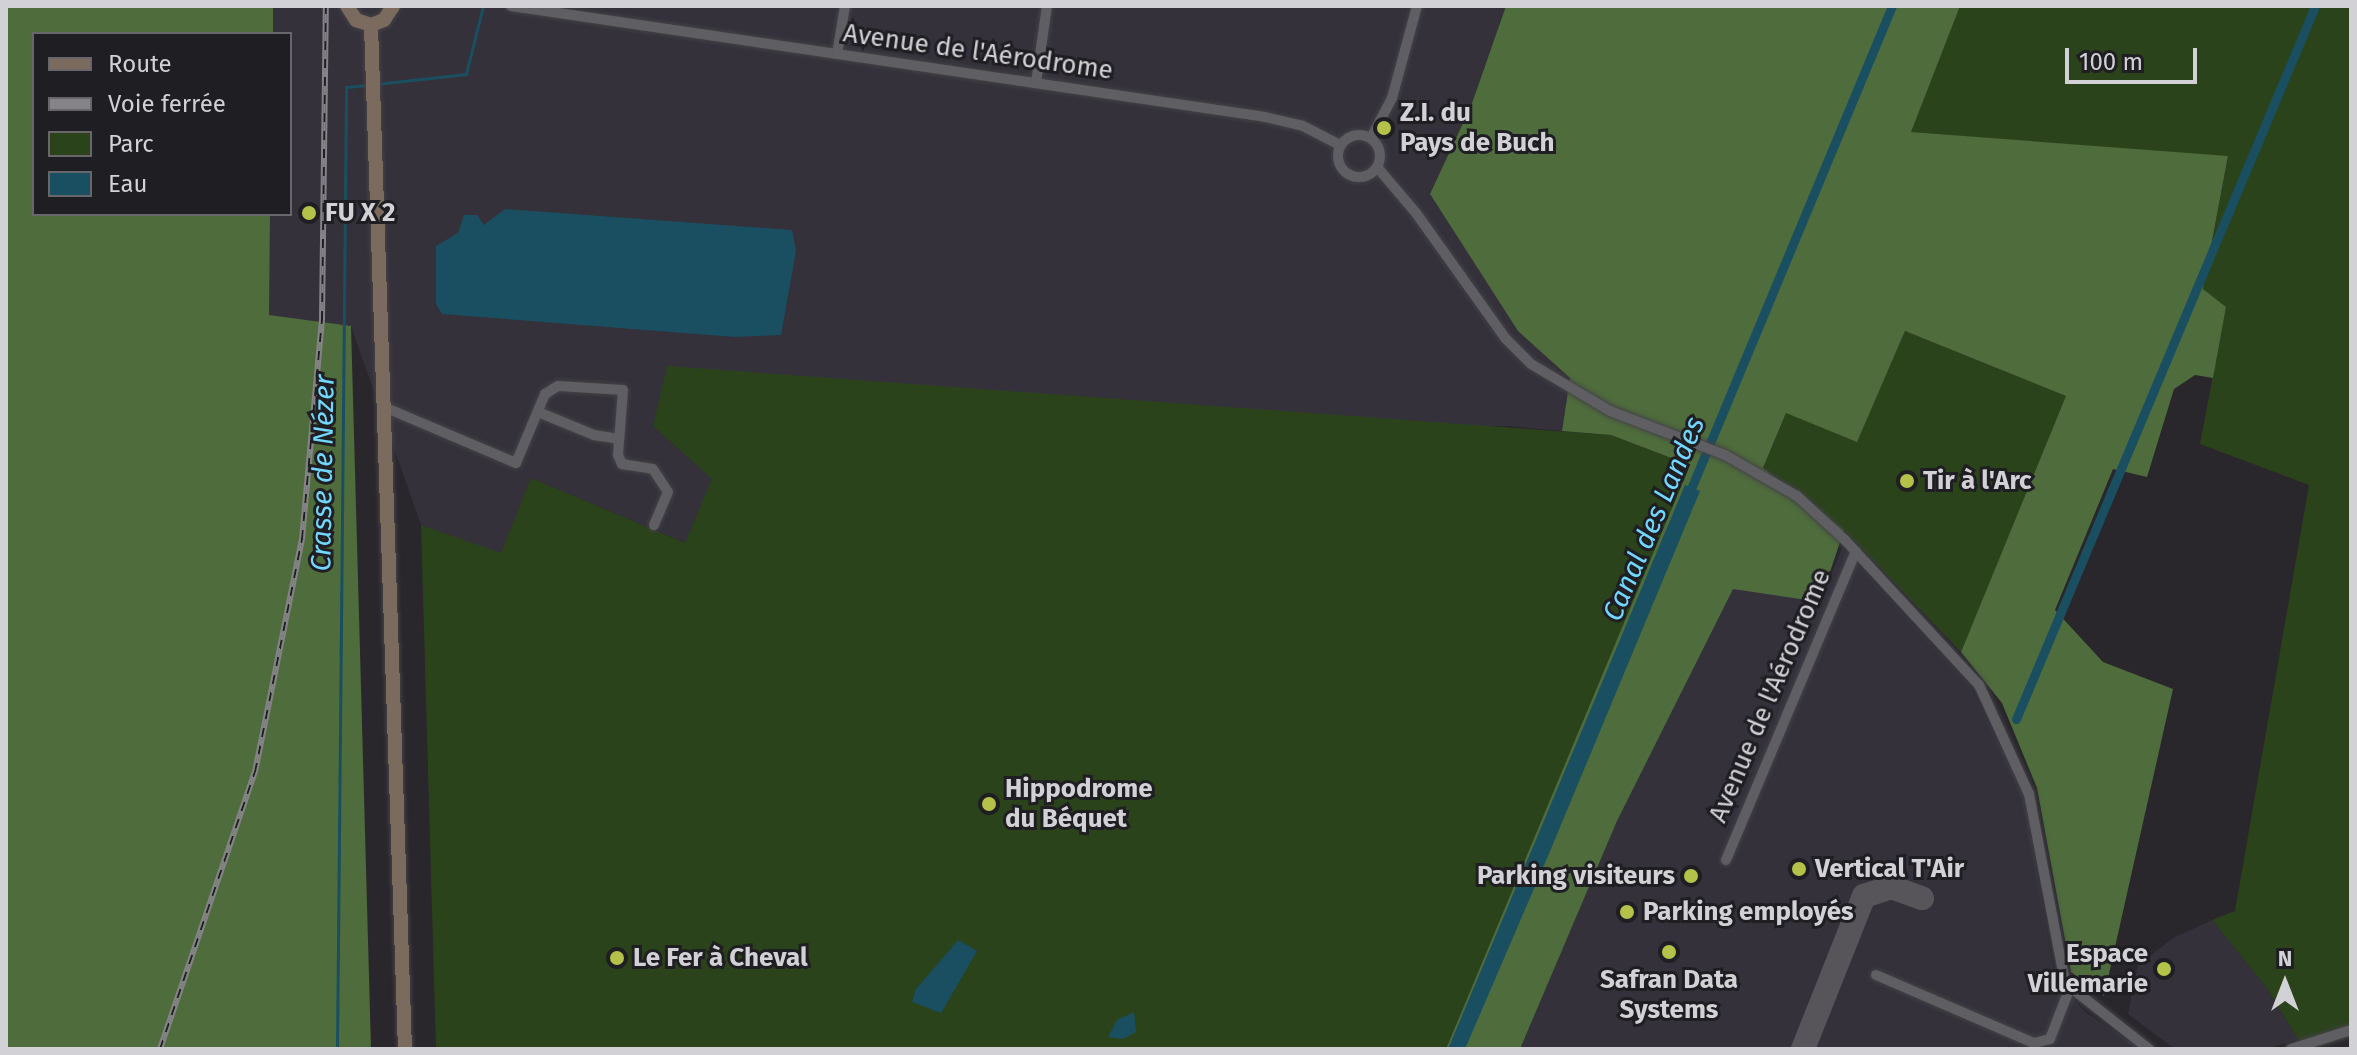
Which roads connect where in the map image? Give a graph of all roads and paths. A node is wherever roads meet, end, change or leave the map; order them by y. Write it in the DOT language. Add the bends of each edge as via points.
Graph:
graph roads {
  1 [pos="347,6"];
  2 [pos="393,6"];
  3 [pos="511,6"];
  4 [pos="845,6"];
  5 [pos="1047,6"];
  6 [pos="1417,6"];
  7 [pos="371,25"];
  8 [pos="837,54"];
  9 [pos="1036,83"];
  10 [pos="1371,138"];
  11 [pos="1340,145"];
  12 [pos="1377,167"];
  13 [pos="384,407"];
  14 [pos="538,412"];
  15 [pos="619,439"];
  16 [pos="654,525"];
  17 [pos="1856,551"];
  18 [pos="1726,860"];
  19 [pos="1876,975"];
  20 [pos="2069,990"];
  21 [pos="2351,1030"];
  22 [pos="405,1049"];
  23 [pos="2149,1049"];
  24 [pos="2291,1049"];
  1 -- 7 [label="main road" via="356,20"];
  2 -- 7 [label="main road" via="384,20"];
  3 -- 8 [label="street, Avenue de l'Aérodrome"];
  4 -- 8 [label="street"];
  5 -- 9 [label="street"];
  6 -- 10 [label="street" via="1392,98"];
  7 -- 13 [label="main road"];
  8 -- 9 [label="street, Avenue de l'Aérodrome"];
  9 -- 11 [label="street, Avenue de l'Aérodrome" via="1265,117 1303,126"];
  10 -- 11 [label="street" via="1358,134"];
  10 -- 12 [label="street" via="1380,155"];
  11 -- 12 [label="street" via="1337,158 1348,174 1367,175"];
  12 -- 17 [label="street" via="1506,339 1531,364 1610,411 1725,455 1797,496"];
  13 -- 14 [label="street" via="516,463"];
  13 -- 22 [label="main road"];
  14 -- 15 [label="street" via="594,435"];
  14 -- 15 [label="street" via="545,394 558,386 623,390"];
  15 -- 16 [label="street" via="622,464 653,469 664,480 668,492"];
  17 -- 18 [label="street, Avenue de l'Aérodrome"];
  17 -- 20 [label="street" via="1979,685 2029,794"];
  19 -- 20 [label="street" via="2034,1043 2050,1039"];
  20 -- 23 [label="street"];
  21 -- 24 [label="street"];
}
